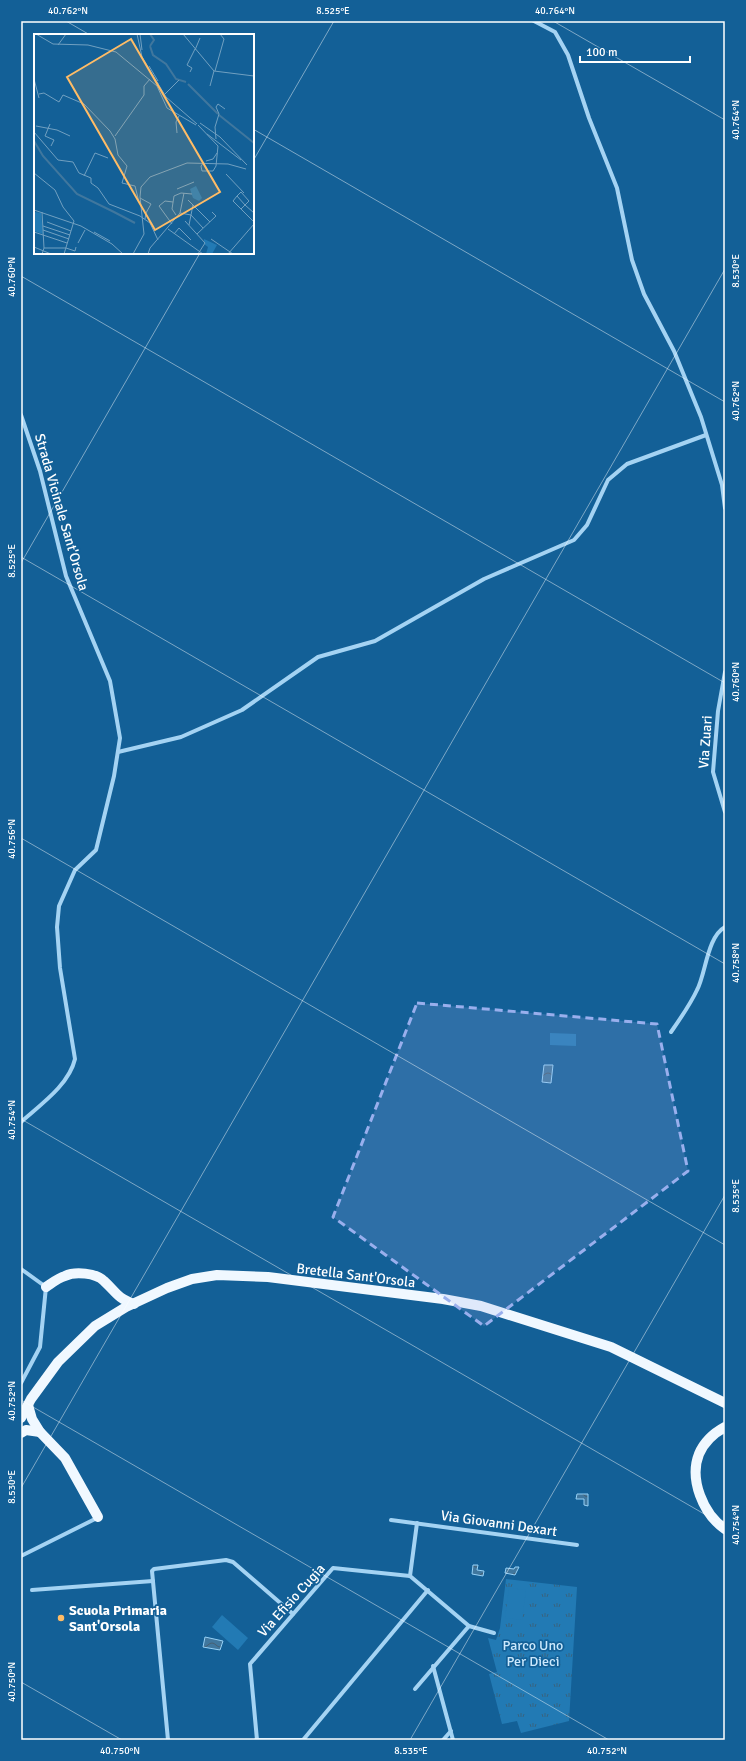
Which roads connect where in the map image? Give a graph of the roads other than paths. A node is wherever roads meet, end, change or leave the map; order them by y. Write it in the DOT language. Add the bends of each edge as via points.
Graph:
graph roads {
  1 [pos="534,21"];
  2 [pos="21,415"];
  3 [pos="706,435"];
  4 [pos="725,508"];
  5 [pos="725,672"];
  6 [pos="118,752"];
  7 [pos="725,812"];
  8 [pos="725,926"];
  9 [pos="671,1032"];
  10 [pos="21,1122"];
  11 [pos="21,1270"];
  12 [pos="46,1287"];
  13 [pos="111,1289"];
  14 [pos="134,1304"];
  15 [pos="113,1315"];
  16 [pos="21,1383"];
  17 [pos="725,1403"];
  18 [pos="28,1405"];
  19 [pos="21,1418"];
  20 [pos="725,1427"];
  21 [pos="40,1432"];
  22 [pos="21,1433"];
  23 [pos="98,1517"];
  24 [pos="391,1520"];
  25 [pos="417,1523"];
  26 [pos="725,1529"];
  27 [pos="577,1545"];
  28 [pos="21,1556"];
  29 [pos="410,1576"];
  30 [pos="153,1581"];
  31 [pos="32,1590"];
  32 [pos="428,1590"];
  33 [pos="293,1614"];
  34 [pos="469,1626"];
  35 [pos="494,1633"];
  36 [pos="434,1666"];
  37 [pos="415,1689"];
  38 [pos="451,1731"];
  39 [pos="168,1740"];
  40 [pos="256,1740"];
  41 [pos="303,1740"];
  42 [pos="443,1740"];
  43 [pos="453,1740"];
  1 -- 3 [label="street" via="554,32 568,56 617,188 632,260 644,294 674,351"];
  2 -- 6 [label="street, Strada Vicinale Sant'Orsola" via="40,471 66,576 110,681 120,738"];
  3 -- 4 [label="street" via="722,485"];
  3 -- 6 [label="street" via="627,464 608,480 587,525 574,540 484,579 374,641 318,657 242,710 181,737"];
  5 -- 7 [label="street, Via Zuari" via="718,711 713,772"];
  6 -- 10 [label="street, Strada Vicinale Sant'Orsola" via="96,850 75,870 59,906 57,927 60,968 74,1058 72,1069 51,1095"];
  8 -- 9 [label="street" via="719,930 709,951 698,990"];
  11 -- 12 [label="street"];
  12 -- 13 [label="main road" via="66,1275 79,1274 101,1278"];
  12 -- 16 [label="street" via="40,1347"];
  13 -- 14 [label="main road" via="122,1300"];
  13 -- 15 [label="main road" via="115,1305"];
  14 -- 15 [label="main road, Bretella Sant'Orsola"];
  14 -- 17 [label="main road, Bretella Sant'Orsola" via="192,1279 217,1275 268,1277 443,1299 481,1306 611,1347"];
  15 -- 18 [label="main road, Bretella Sant'Orsola" via="95,1326 58,1362"];
  18 -- 19 [label="main road, Bretella Sant'Orsola"];
  18 -- 21 [label="main road" via="32,1419"];
  20 -- 26 [label="main road" via="710,1437 704,1445 697,1465 699,1492 704,1504 711,1517"];
  21 -- 22 [label="main road" via="26,1430"];
  21 -- 23 [label="main road" via="65,1458"];
  23 -- 28 [label="street"];
  24 -- 25 [label="street, Via Giovanni Dexart"];
  25 -- 27 [label="street, Via Giovanni Dexart"];
  25 -- 29 [label="street"];
  29 -- 32 [label="street"];
  29 -- 33 [label="street, Via Efisio Cugia" via="333,1568"];
  30 -- 31 [label="street"];
  30 -- 33 [label="street" via="154,1568 226,1560 240,1567"];
  30 -- 39 [label="street"];
  32 -- 34 [label="street"];
  32 -- 41 [label="street"];
  33 -- 40 [label="street, Via Efisio Cugia" via="250,1664"];
  34 -- 35 [label="street"];
  34 -- 36 [label="street"];
  36 -- 37 [label="street"];
  36 -- 38 [label="street"];
  38 -- 42 [label="street"];
  38 -- 43 [label="street"];
  40 -- 41 [label="street"];
}
